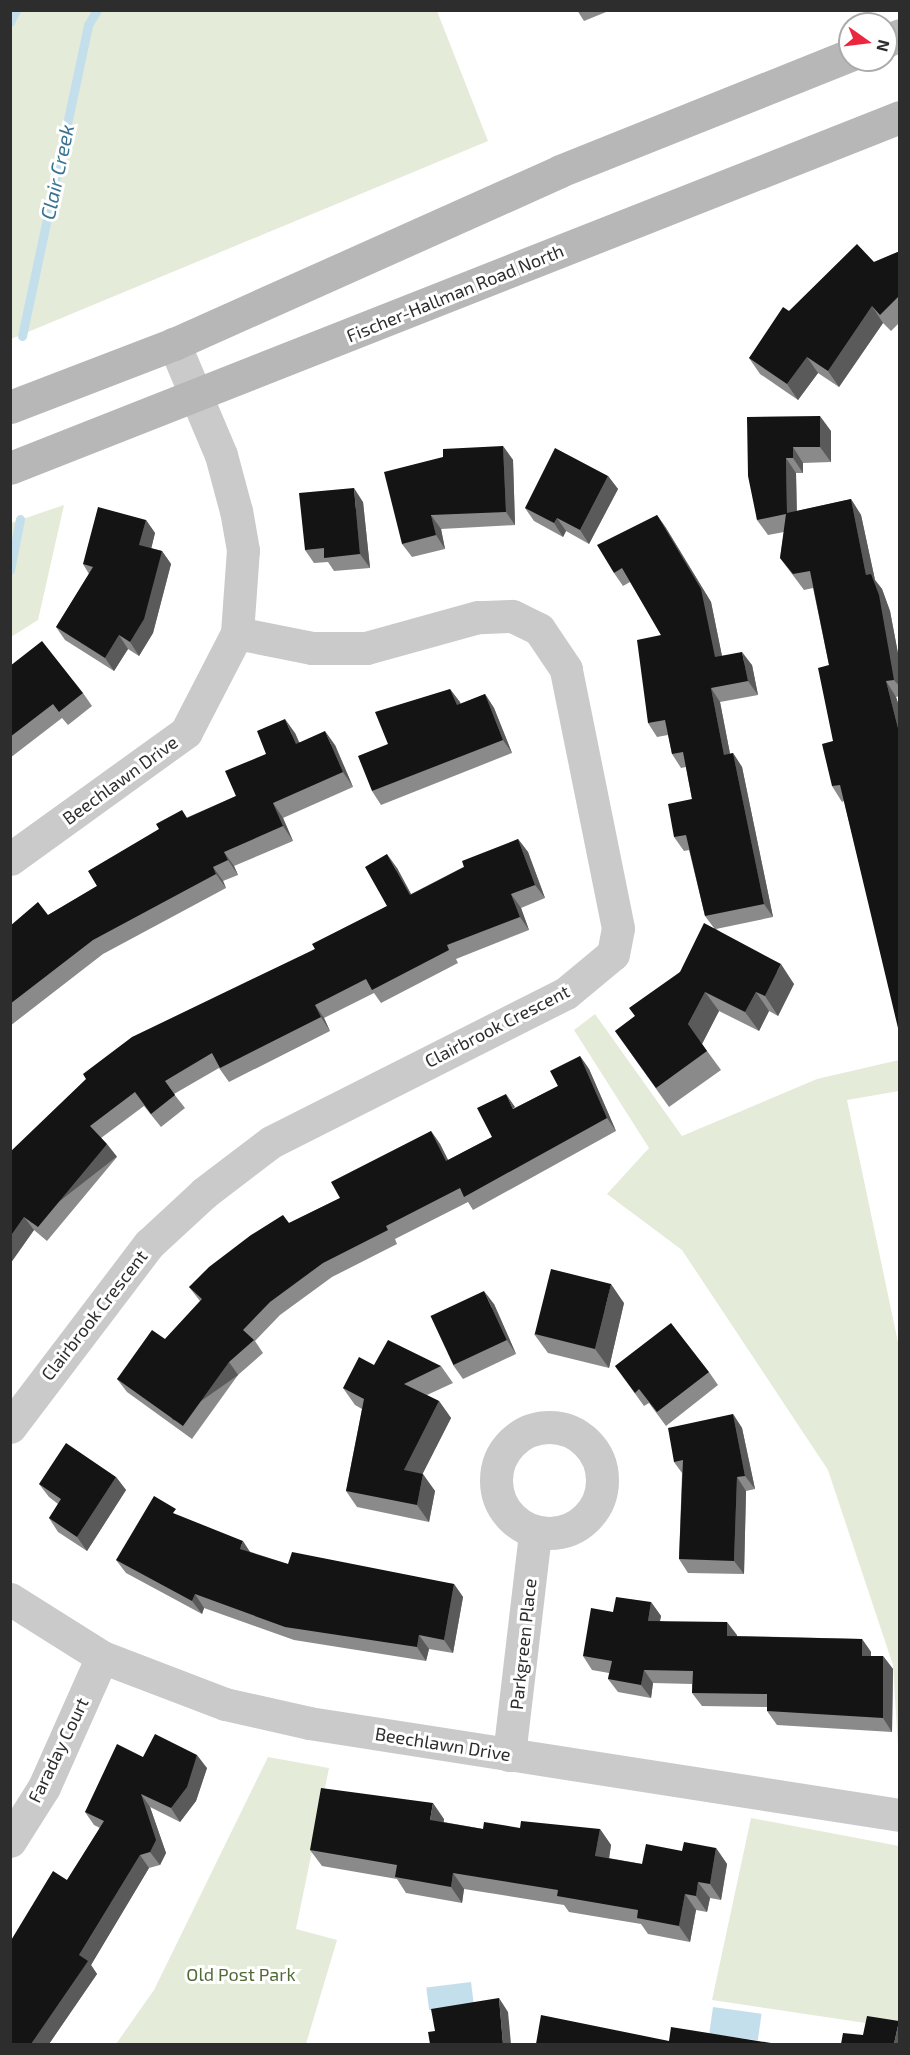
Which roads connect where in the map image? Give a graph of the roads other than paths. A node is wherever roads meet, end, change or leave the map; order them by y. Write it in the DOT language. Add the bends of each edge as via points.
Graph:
graph roads {
  1 [pos="838,60"];
  2 [pos="900,117"];
  3 [pos="174,344"];
  4 [pos="195,396"];
  5 [pos="10,407"];
  6 [pos="10,468"];
  7 [pos="237,633"];
  8 [pos="10,859"];
  9 [pos="10,1427"];
  10 [pos="535,1532"];
  11 [pos="10,1599"];
  12 [pos="102,1657"];
  13 [pos="509,1755"];
  14 [pos="900,1815"];
  15 [pos="10,1841"];
  1 -- 3 [label="main road" via="560,171"];
  2 -- 4 [label="main road, Fischer-Hallman Road North"];
  3 -- 4 [label="street, Beechlawn Drive"];
  3 -- 5 [label="main road"];
  4 -- 6 [label="main road, Fischer-Hallman Road North"];
  4 -- 7 [label="street, Beechlawn Drive" via="221,455 243,550"];
  7 -- 8 [label="street, Beechlawn Drive" via="186,732"];
  7 -- 9 [label="street, Clairbrook Crescent" via="312,648 366,648 478,617 512,616 539,629 556,648 566,669 618,928 613,954 566,993 271,1142 204,1193 149,1244"];
  10 -- 13 [label="street, Parkgreen Place"];
  11 -- 12 [label="street, Beechlawn Drive"];
  12 -- 13 [label="street, Beechlawn Drive" via="225,1704"];
  12 -- 15 [label="street, Faraday Court" via="44,1787"];
  13 -- 14 [label="street, Beechlawn Drive"];
}
